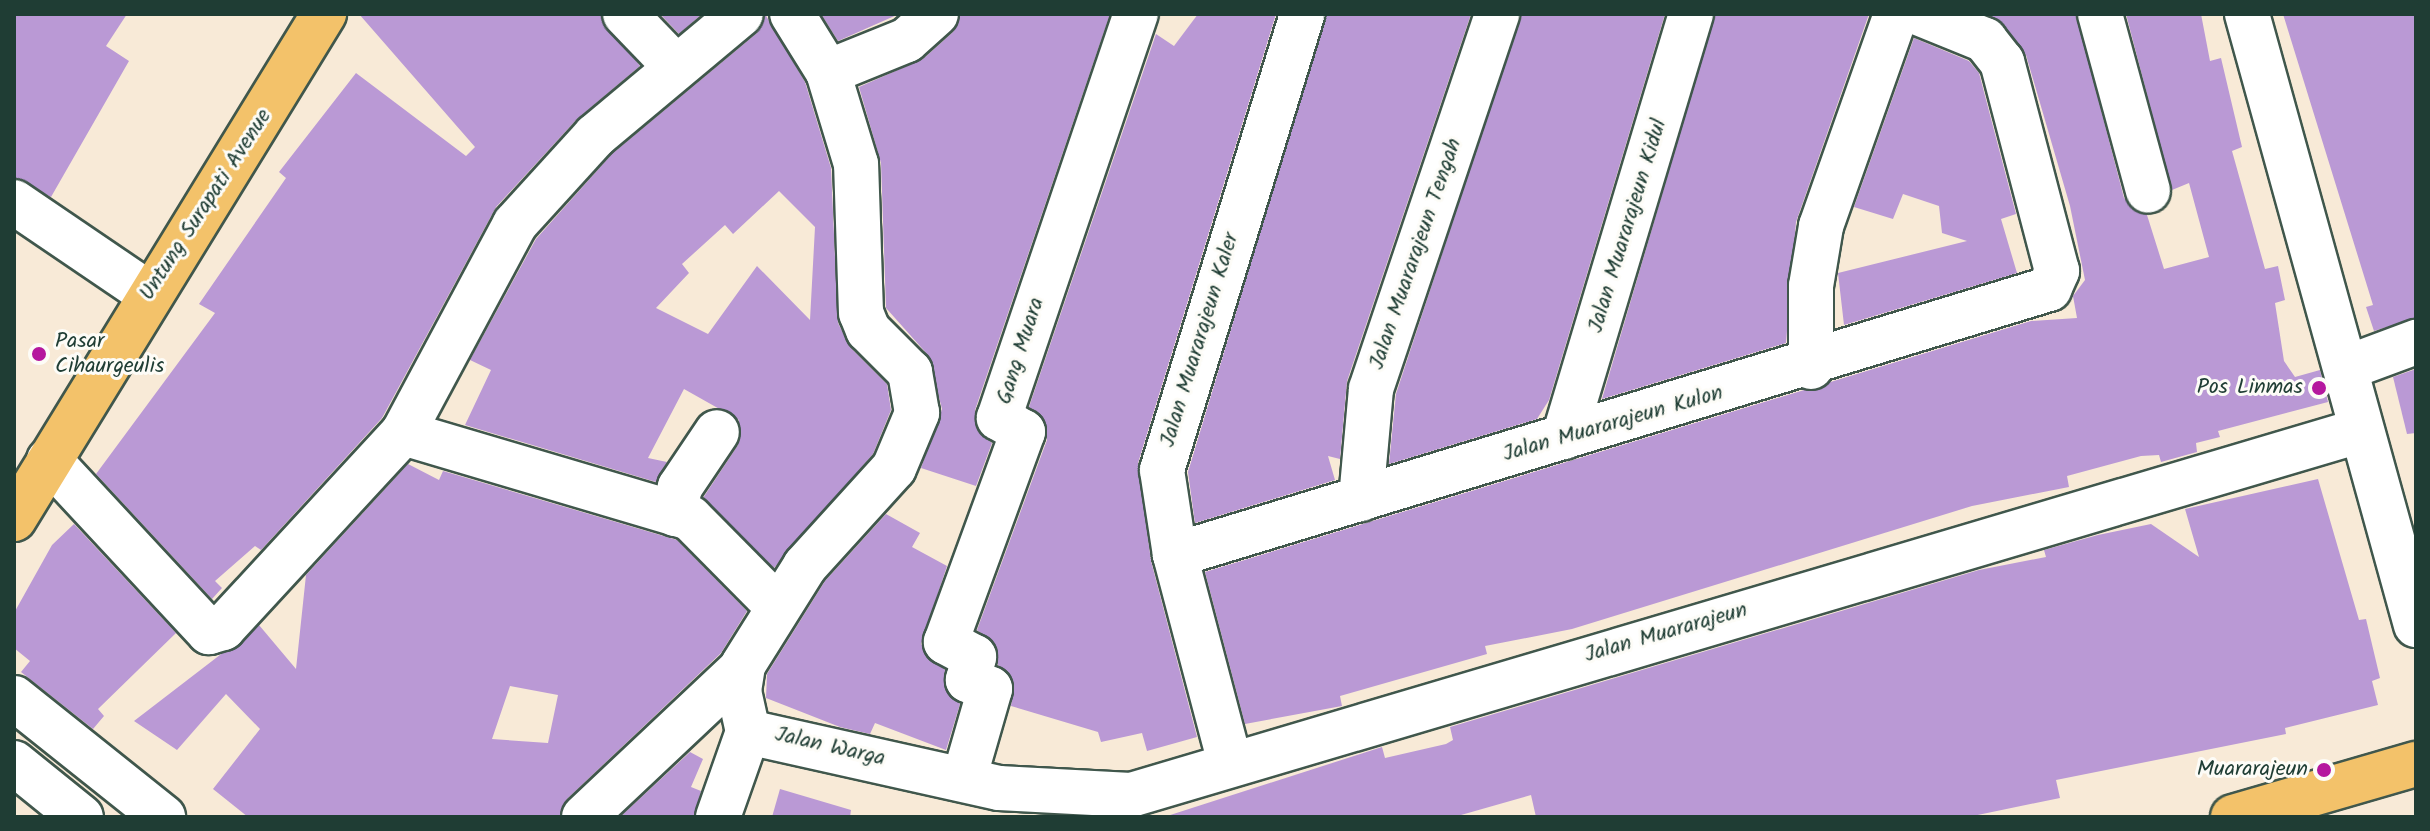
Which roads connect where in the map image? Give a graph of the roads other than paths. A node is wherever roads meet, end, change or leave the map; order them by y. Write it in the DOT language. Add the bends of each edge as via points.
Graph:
graph roads {
  1 [pos="324,14"];
  2 [pos="625,14"];
  3 [pos="741,14"];
  4 [pos="792,14"];
  5 [pos="936,14"];
  6 [pos="1136,14"];
  7 [pos="1302,14"];
  8 [pos="1497,14"];
  9 [pos="1691,14"];
  10 [pos="1896,14"];
  11 [pos="1921,14"];
  12 [pos="2100,14"];
  13 [pos="2247,14"];
  14 [pos="675,66"];
  15 [pos="828,72"];
  16 [pos="2148,191"];
  17 [pos="14,202"];
  18 [pos="148,293"];
  19 [pos="2416,342"];
  20 [pos="1811,367"];
  21 [pos="2346,368"];
  22 [pos="2359,431"];
  23 [pos="717,432"];
  24 [pos="403,433"];
  25 [pos="1564,437"];
  26 [pos="49,460"];
  27 [pos="1361,499"];
  28 [pos="675,514"];
  29 [pos="14,519"];
  30 [pos="1175,555"];
  31 [pos="775,604"];
  32 [pos="2416,625"];
  33 [pos="742,668"];
  34 [pos="14,698"];
  35 [pos="748,732"];
  36 [pos="14,763"];
  37 [pos="1230,763"];
  38 [pos="2416,764"];
  39 [pos="989,795"];
  40 [pos="81,817"];
  41 [pos="163,817"];
  42 [pos="584,817"];
  43 [pos="718,817"];
  44 [pos="2233,817"];
  1 -- 18 [label="main road, Untung Surapati Avenue"];
  2 -- 14 [label="street"];
  3 -- 14 [label="street"];
  4 -- 15 [label="street"];
  5 -- 15 [label="street" via="907,40"];
  6 -- 39 [label="street, Gang Muara" via="999,418 1023,432 946,642 974,657 968,680 990,689"];
  7 -- 30 [label="street, Jalan Muararajeun Kaler" via="1166,439 1162,499"];
  8 -- 27 [label="street, Jalan Muararajeun Tengah" via="1371,389"];
  9 -- 25 [label="street, Jalan Muararajeun Kidul"];
  10 -- 20 [label="street" via="1821,226 1811,286"];
  11 -- 20 [label="street, Jalan Muararajeun Kulon" via="1985,40 2002,62 2057,271 2049,289"];
  12 -- 16 [label="street"];
  13 -- 21 [label="street"];
  14 -- 24 [label="street" via="578,154 515,224"];
  15 -- 31 [label="street" via="856,164 861,313 868,330 910,372 916,430 894,468"];
  17 -- 18 [label="street"];
  18 -- 26 [label="main road, Untung Surapati Avenue"];
  19 -- 21 [label="street"];
  20 -- 25 [label="street, Jalan Muararajeun Kulon"];
  21 -- 22 [label="street"];
  22 -- 32 [label="street"];
  22 -- 37 [label="street, Jalan Muararajeun"];
  23 -- 28 [label="street" via="680,487"];
  24 -- 26 [label="street" via="217,632"];
  24 -- 28 [label="street"];
  25 -- 27 [label="street, Jalan Muararajeun Kulon"];
  26 -- 29 [label="main road, Untung Surapati Avenue"];
  27 -- 30 [label="street, Jalan Muararajeun Kulon"];
  28 -- 31 [label="street" via="698,522"];
  30 -- 37 [label="street, Jalan Muararajeun Kaler"];
  31 -- 33 [label="street"];
  33 -- 35 [label="street"];
  33 -- 42 [label="street"];
  34 -- 41 [label="street"];
  35 -- 39 [label="street, Jalan Warga"];
  35 -- 43 [label="street, Jalan Warga"];
  36 -- 40 [label="street"];
  37 -- 39 [label="street, Jalan Muararajeun" via="1131,795"];
  38 -- 44 [label="main road"];
}
